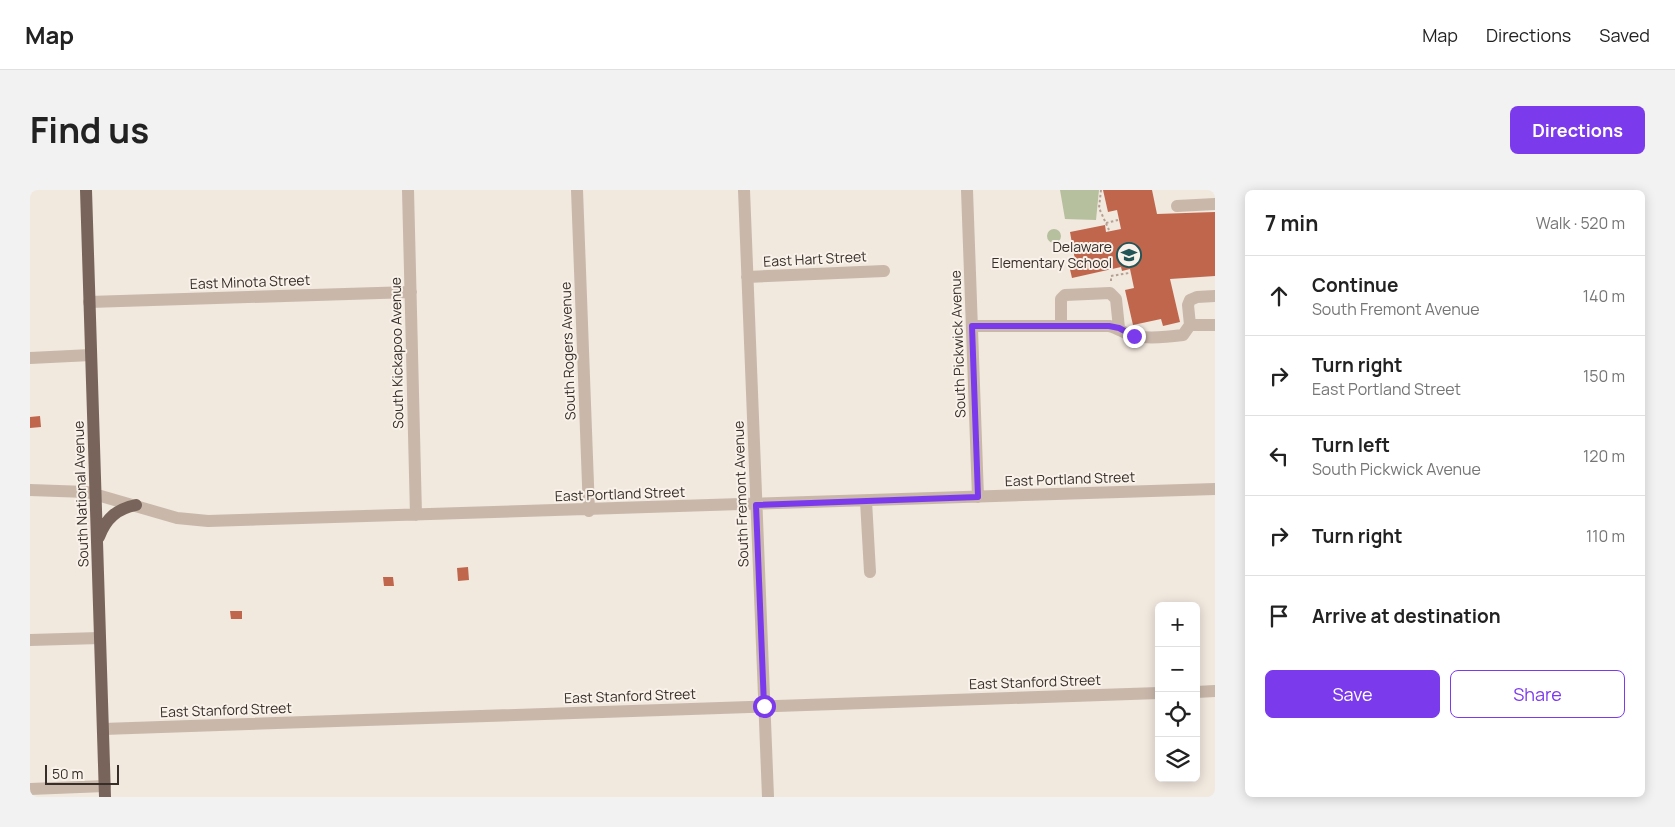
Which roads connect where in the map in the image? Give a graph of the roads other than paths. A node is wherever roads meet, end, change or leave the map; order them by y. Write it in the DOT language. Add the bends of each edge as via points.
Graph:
graph roads {
  1 [pos="86,190"];
  2 [pos="408,190"];
  3 [pos="577,190"];
  4 [pos="744,190"];
  5 [pos="967,190"];
  6 [pos="1215,204"];
  7 [pos="1177,206"];
  8 [pos="884,271"];
  9 [pos="747,278"];
  10 [pos="411,292"];
  11 [pos="1215,296"];
  12 [pos="89,302"];
  13 [pos="1190,325"];
  14 [pos="1215,325"];
  15 [pos="972,326"];
  16 [pos="1062,326"];
  17 [pos="1119,328"];
  18 [pos="91,355"];
  19 [pos="30,358"];
  20 [pos="1215,489"];
  21 [pos="30,490"];
  22 [pos="96,494"];
  23 [pos="978,497"];
  24 [pos="866,501"];
  25 [pos="136,505"];
  26 [pos="756,505"];
  27 [pos="589,511"];
  28 [pos="416,515"];
  29 [pos="97,542"];
  30 [pos="870,572"];
  31 [pos="100,638"];
  32 [pos="30,640"];
  33 [pos="1215,691"];
  34 [pos="1200,692"];
  35 [pos="1155,693"];
  36 [pos="764,706"];
  37 [pos="103,729"];
  38 [pos="30,789"];
  39 [pos="105,791"];
  40 [pos="768,797"];
  1 -- 12 [label="main road, South National Avenue"];
  2 -- 10 [label="street, South Kickapoo Avenue"];
  3 -- 27 [label="street, South Rogers Avenue"];
  4 -- 9 [label="street, South Fremont Avenue"];
  5 -- 15 [label="street, South Pickwick Avenue"];
  6 -- 7 [label="street"];
  8 -- 9 [label="street, East Hart Street"];
  9 -- 26 [label="street, South Fremont Avenue"];
  10 -- 12 [label="street, East Minota Street"];
  10 -- 28 [label="street, South Kickapoo Avenue"];
  11 -- 13 [label="street" via="1190,300"];
  12 -- 18 [label="main road, South National Avenue"];
  13 -- 14 [label="street"];
  13 -- 17 [label="street" via="1182,335 1175,336 1134,336"];
  15 -- 16 [label="street"];
  15 -- 23 [label="street, South Pickwick Avenue"];
  16 -- 17 [label="street"];
  16 -- 17 [label="street" via="1061,298 1065,295 1110,293 1116,300"];
  18 -- 19 [label="street"];
  18 -- 22 [label="main road, South National Avenue"];
  20 -- 23 [label="street, East Portland Street"];
  21 -- 22 [label="street, East Portland Street"];
  22 -- 25 [label="street, East Portland Street"];
  22 -- 29 [label="main road, South National Avenue"];
  23 -- 24 [label="street, East Portland Street"];
  24 -- 26 [label="street, East Portland Street"];
  24 -- 30 [label="street"];
  25 -- 28 [label="street, East Portland Street" via="197,521"];
  25 -- 29 [label="main road" via="124,508 109,519"];
  26 -- 27 [label="street, East Portland Street"];
  26 -- 36 [label="street, South Fremont Avenue"];
  27 -- 28 [label="street, East Portland Street"];
  29 -- 31 [label="main road, South National Avenue"];
  31 -- 32 [label="street"];
  31 -- 37 [label="main road, South National Avenue"];
  33 -- 34 [label="street"];
  35 -- 36 [label="street, East Stanford Street"];
  36 -- 37 [label="street, East Stanford Street"];
  36 -- 40 [label="street, South Fremont Avenue"];
  37 -- 39 [label="main road, South National Avenue"];
  38 -- 39 [label="street"];
}
